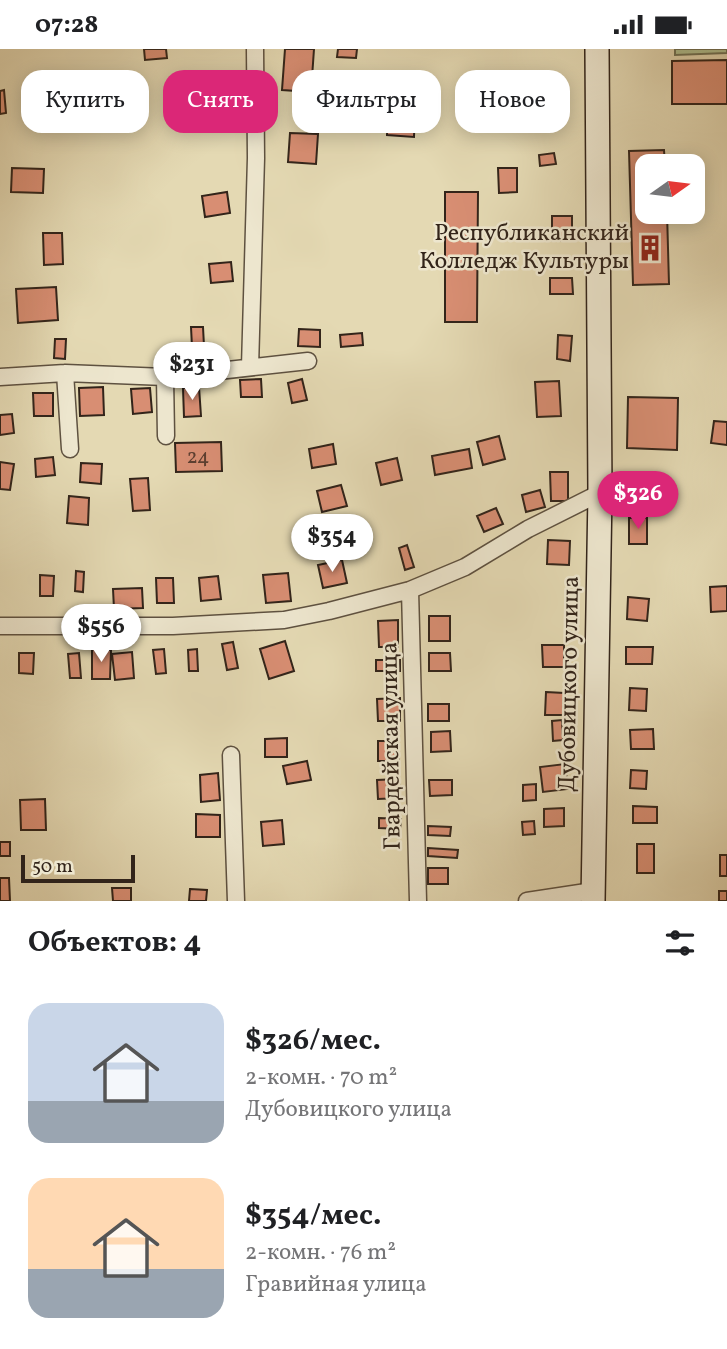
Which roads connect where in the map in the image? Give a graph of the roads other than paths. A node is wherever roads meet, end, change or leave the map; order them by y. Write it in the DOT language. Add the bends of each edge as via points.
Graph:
graph roads {
  1 [pos="255,49"];
  2 [pos="597,49"];
  3 [pos="308,361"];
  4 [pos="250,367"];
  5 [pos="65,373"];
  6 [pos="0,377"];
  7 [pos="165,377"];
  8 [pos="166,436"];
  9 [pos="70,449"];
  10 [pos="600,493"];
  11 [pos="410,590"];
  12 [pos="0,626"];
  13 [pos="231,755"];
  14 [pos="593,896"];
  15 [pos="236,901"];
  16 [pos="418,901"];
  17 [pos="527,901"];
  1 -- 4 [label="street"];
  2 -- 10 [label="street, Дубовицкого улица"];
  3 -- 4 [label="street"];
  4 -- 7 [label="street"];
  5 -- 6 [label="street"];
  5 -- 7 [label="street"];
  5 -- 9 [label="street"];
  7 -- 8 [label="street"];
  10 -- 11 [label="street" via="465,566"];
  10 -- 14 [label="street, Дубовицкого улица"];
  11 -- 12 [label="street" via="284,620 173,626"];
  11 -- 16 [label="street, Гвардейская улица"];
  13 -- 15 [label="street"];
  14 -- 17 [label="street"];
}
